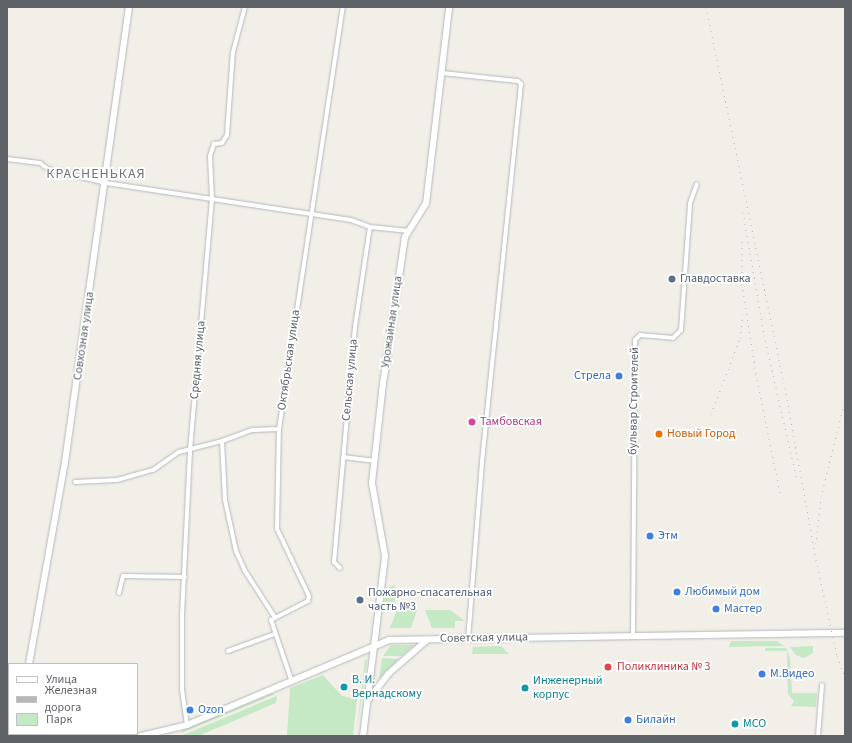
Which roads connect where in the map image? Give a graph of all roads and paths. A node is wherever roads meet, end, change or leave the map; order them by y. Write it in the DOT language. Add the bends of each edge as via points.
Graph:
graph roads {
  1 [pos="129,7"];
  2 [pos="245,7"];
  3 [pos="343,7"];
  4 [pos="449,7"];
  5 [pos="442,73"];
  6 [pos="7,159"];
  7 [pos="106,183"];
  8 [pos="697,184"];
  9 [pos="212,200"];
  10 [pos="312,215"];
  11 [pos="370,227"];
  12 [pos="407,231"];
  13 [pos="280,429"];
  14 [pos="222,440"];
  15 [pos="190,450"];
  16 [pos="343,457"];
  17 [pos="374,461"];
  18 [pos="76,482"];
  19 [pos="340,568"];
  20 [pos="185,576"];
  21 [pos="119,593"];
  22 [pos="274,616"];
  23 [pos="845,633"];
  24 [pos="275,634"];
  25 [pos="633,637"];
  26 [pos="428,639"];
  27 [pos="468,639"];
  28 [pos="375,644"];
  29 [pos="228,651"];
  30 [pos="29,663"];
  31 [pos="292,682"];
  32 [pos="822,686"];
  33 [pos="367,701"];
  34 [pos="187,725"];
  35 [pos="141,736"];
  36 [pos="363,736"];
  37 [pos="818,736"];
  1 -- 7 [label="street, Совхозная улица"];
  2 -- 9 [label="street, Средняя улица" via="233,52 227,135 222,143 214,144 210,156"];
  3 -- 10 [label="street, Октябрьская улица"];
  4 -- 5 [label="street, Урожайная улица"];
  5 -- 12 [label="street, Урожайная улица" via="426,204"];
  5 -- 27 [label="street" via="518,81 522,84 482,462"];
  6 -- 7 [label="street" via="40,163 48,169"];
  7 -- 9 [label="street"];
  7 -- 30 [label="street, Совхозная улица" via="66,462"];
  8 -- 25 [label="street, бульвар Строителей" via="690,203 681,330 673,338 640,336 635,340"];
  9 -- 10 [label="street"];
  9 -- 15 [label="street, Средняя улица"];
  10 -- 11 [label="street"];
  10 -- 13 [label="street, Октябрьская улица"];
  11 -- 12 [label="street"];
  11 -- 16 [label="street, Сельская улица" via="355,327"];
  12 -- 17 [label="street, Урожайная улица"];
  13 -- 14 [label="street" via="253,430"];
  13 -- 22 [label="street, Октябрьская улица" via="277,529 309,596 308,601"];
  14 -- 15 [label="street"];
  14 -- 22 [label="street" via="226,500 236,550 245,571"];
  15 -- 18 [label="street" via="168,458 153,470 118,480"];
  15 -- 20 [label="street, Средняя улица"];
  16 -- 17 [label="street"];
  16 -- 19 [label="street, Сельская улица" via="334,562"];
  17 -- 28 [label="street, Урожайная улица" via="372,491 385,552"];
  20 -- 21 [label="street" via="123,576"];
  20 -- 34 [label="street, Средняя улица" via="182,689"];
  22 -- 24 [label="street" via="271,623"];
  23 -- 25 [label="street, Советская улица"];
  24 -- 29 [label="street"];
  24 -- 31 [label="street"];
  25 -- 27 [label="street, Советская улица"];
  26 -- 27 [label="street, Советская улица"];
  26 -- 28 [label="street, Советская улица" via="389,640"];
  26 -- 33 [label="street" via="388,674"];
  28 -- 31 [label="street, Советская улица"];
  28 -- 33 [label="street, Урожайная улица"];
  31 -- 34 [label="street, Советская улица"];
  32 -- 37 [label="street"];
  33 -- 36 [label="street, Урожайная улица"];
  34 -- 35 [label="street, Советская улица"];
}
